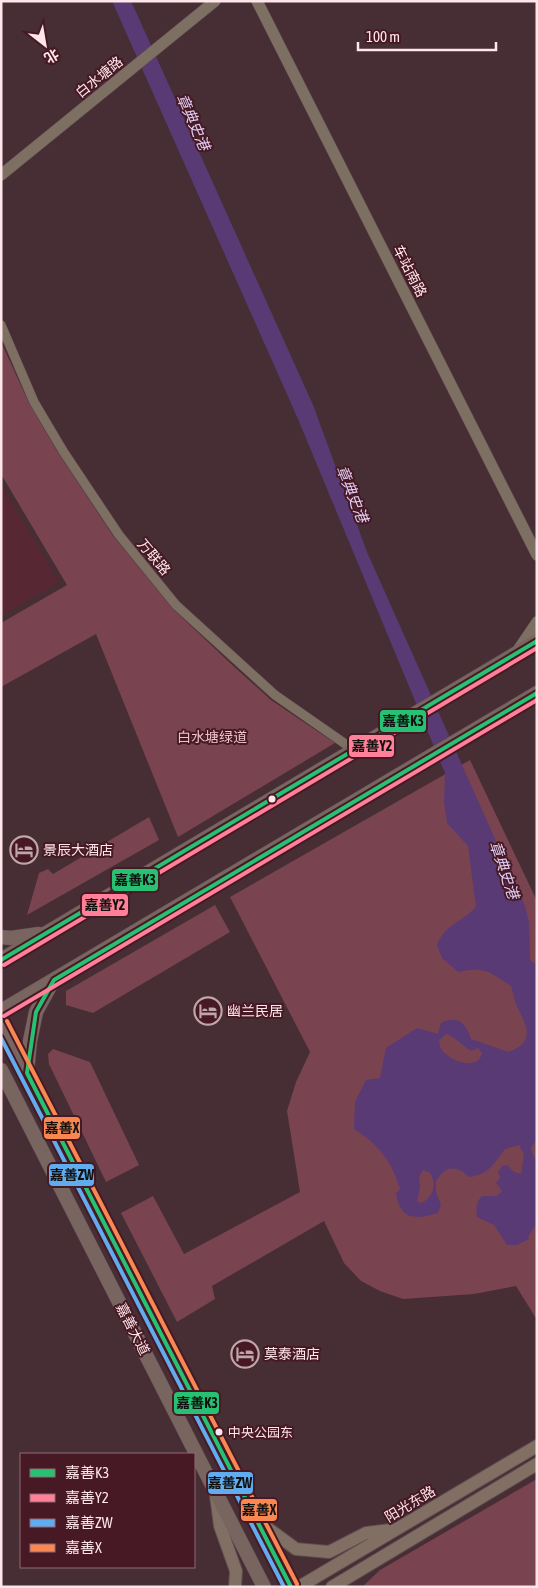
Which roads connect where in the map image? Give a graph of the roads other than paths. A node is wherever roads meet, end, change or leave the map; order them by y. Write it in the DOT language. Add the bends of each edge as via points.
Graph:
graph roads {
  1 [pos="215,1"];
  2 [pos="256,1"];
  3 [pos="1,175"];
  4 [pos="1,325"];
  5 [pos="537,555"];
  6 [pos="537,622"];
  7 [pos="537,641"];
  8 [pos="514,655"];
  9 [pos="537,693"];
  10 [pos="537,699"];
  11 [pos="506,710"];
  12 [pos="354,750"];
  13 [pos="47,933"];
  14 [pos="1,937"];
  15 [pos="1,960"];
  16 [pos="54,980"];
  17 [pos="1,1011"];
  18 [pos="1,1024"];
  19 [pos="1,1070"];
  20 [pos="27,1073"];
  21 [pos="6,1086"];
  22 [pos="537,1446"];
  23 [pos="537,1464"];
  24 [pos="215,1491"];
  25 [pos="247,1501"];
  26 [pos="397,1529"];
  27 [pos="377,1560"];
  28 [pos="235,1587"];
  29 [pos="264,1587"];
  30 [pos="291,1587"];
  31 [pos="298,1587"];
  32 [pos="332,1587"];
  33 [pos="353,1587"];
  1 -- 3 [label="street, 白水塘路"];
  2 -- 5 [label="street, 车站南路"];
  4 -- 12 [label="street, 万联路" via="34,402 63,451 119,535 176,605 275,695"];
  6 -- 8 [label="street"];
  7 -- 8 [label="main road"];
  8 -- 12 [label="main road"];
  9 -- 11 [label="main road"];
  10 -- 11 [label="street"];
  11 -- 16 [label="main road"];
  12 -- 13 [label="main road"];
  13 -- 14 [label="main road"];
  13 -- 15 [label="main road"];
  16 -- 17 [label="main road"];
  16 -- 20 [label="main road" via="36,1012"];
  18 -- 20 [label="main road, 嘉善大道"];
  19 -- 21 [label="main road, 嘉善大道"];
  20 -- 25 [label="main road, 嘉善大道"];
  21 -- 24 [label="main road, 嘉善大道"];
  22 -- 26 [label="main road, 阳光东路"];
  23 -- 27 [label="main road"];
  24 -- 28 [label="main road" via="220,1526 236,1571"];
  24 -- 29 [label="main road, 嘉善大道"];
  25 -- 26 [label="main road" via="255,1505 266,1527 296,1549 329,1552 366,1533"];
  25 -- 30 [label="main road, 嘉善大道"];
  26 -- 31 [label="main road, 阳光东路"];
  27 -- 32 [label="main road"];
  27 -- 33 [label="main road"];
}
